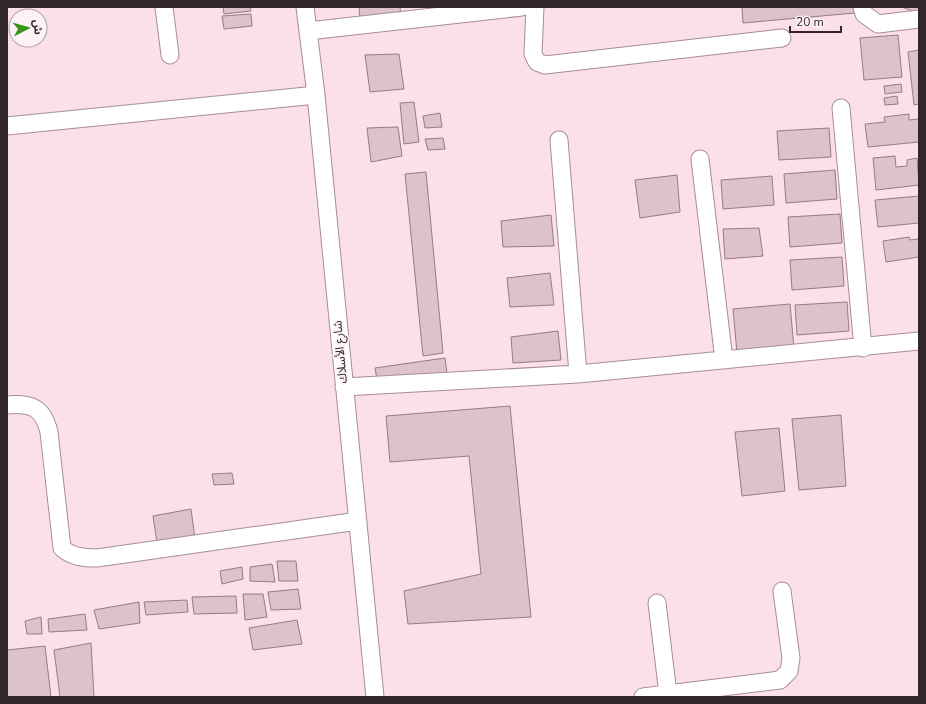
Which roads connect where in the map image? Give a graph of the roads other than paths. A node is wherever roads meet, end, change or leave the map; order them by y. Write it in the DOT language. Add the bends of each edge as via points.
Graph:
graph roads {
  1 [pos="164,7"];
  2 [pos="305,7"];
  3 [pos="522,7"];
  4 [pos="535,7"];
  5 [pos="862,7"];
  6 [pos="919,19"];
  7 [pos="308,30"];
  8 [pos="782,38"];
  9 [pos="170,55"];
  10 [pos="316,95"];
  11 [pos="841,108"];
  12 [pos="7,126"];
  13 [pos="558,140"];
  14 [pos="700,159"];
  15 [pos="919,341"];
  16 [pos="864,348"];
  17 [pos="724,360"];
  18 [pos="578,374"];
  19 [pos="344,387"];
  20 [pos="7,405"];
  21 [pos="358,521"];
  22 [pos="782,591"];
  23 [pos="657,603"];
  24 [pos="668,694"];
  25 [pos="375,697"];
  26 [pos="643,697"];
  1 -- 9 [label="street"];
  2 -- 7 [label="street, شارع الأسلاك"];
  3 -- 7 [label="street"];
  4 -- 8 [label="street" via="533,54 536,62 545,65"];
  5 -- 6 [label="street" via="864,14 878,24"];
  7 -- 10 [label="street, شارع الأسلاك"];
  10 -- 12 [label="street"];
  10 -- 19 [label="street, شارع الأسلاك"];
  11 -- 16 [label="street"];
  13 -- 18 [label="street"];
  14 -- 17 [label="street"];
  15 -- 16 [label="street"];
  16 -- 17 [label="street"];
  17 -- 18 [label="street"];
  18 -- 19 [label="street"];
  19 -- 21 [label="street, شارع الأسلاك"];
  20 -- 21 [label="street" via="29,405 40,411 46,420 62,548 68,554 97,558"];
  21 -- 25 [label="street, شارع الأسلاك"];
  22 -- 24 [label="street" via="791,658 789,670 780,680"];
  23 -- 24 [label="street"];
  24 -- 26 [label="street"];
}
